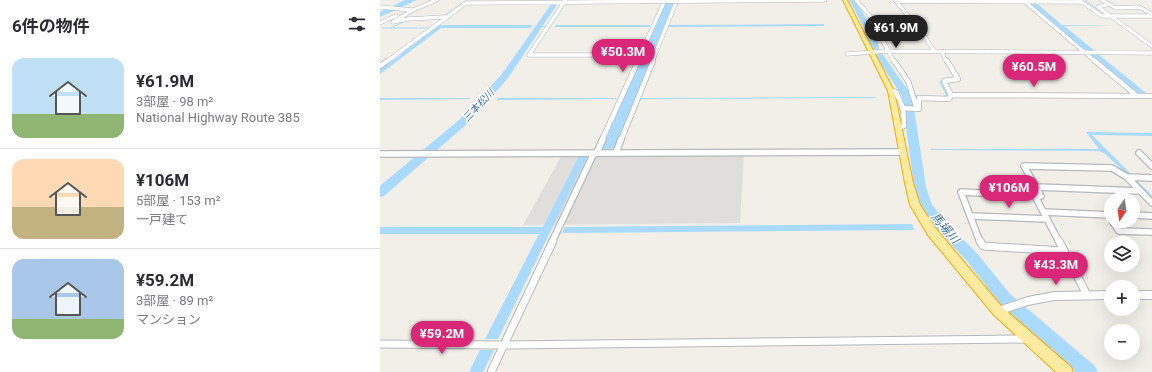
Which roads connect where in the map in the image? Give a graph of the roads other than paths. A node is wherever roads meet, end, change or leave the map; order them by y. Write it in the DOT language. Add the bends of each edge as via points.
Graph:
graph roads {
  1 [pos="437,0"];
  2 [pos="475,0"];
  3 [pos="825,0"];
  4 [pos="845,0"];
  5 [pos="856,0"];
  6 [pos="1102,0"];
  7 [pos="670,1"];
  8 [pos="895,1"];
  9 [pos="1024,1"];
  10 [pos="1080,1"];
  11 [pos="564,2"];
  12 [pos="471,3"];
  13 [pos="1109,4"];
  14 [pos="380,7"];
  15 [pos="409,10"];
  16 [pos="1152,15"];
  17 [pos="1109,16"];
  18 [pos="446,17"];
  19 [pos="380,24"];
  20 [pos="1152,46"];
  21 [pos="888,51"];
  22 [pos="875,52"];
  23 [pos="934,52"];
  24 [pos="942,53"];
  25 [pos="1086,53"];
  26 [pos="1152,53"];
  27 [pos="640,54"];
  28 [pos="848,54"];
  29 [pos="380,66"];
  30 [pos="891,91"];
  31 [pos="951,95"];
  32 [pos="1138,96"];
  33 [pos="1152,96"];
  34 [pos="902,108"];
  35 [pos="917,109"];
  36 [pos="899,128"];
  37 [pos="903,152"];
  38 [pos="595,153"];
  39 [pos="616,153"];
  40 [pos="380,154"];
  41 [pos="1139,154"];
  42 [pos="1152,166"];
  43 [pos="1127,178"];
  44 [pos="1152,178"];
  45 [pos="1037,187"];
  46 [pos="1140,191"];
  47 [pos="1035,196"];
  48 [pos="1152,203"];
  49 [pos="1044,212"];
  50 [pos="1140,215"];
  51 [pos="970,216"];
  52 [pos="1152,216"];
  53 [pos="1104,217"];
  54 [pos="1048,220"];
  55 [pos="1117,228"];
  56 [pos="1152,232"];
  57 [pos="1064,250"];
  58 [pos="1087,295"];
  59 [pos="1104,295"];
  60 [pos="1140,295"];
  61 [pos="1152,295"];
  62 [pos="1001,310"];
  63 [pos="1028,339"];
  64 [pos="380,344"];
  65 [pos="504,345"];
  66 [pos="491,372"];
  67 [pos="1066,372"];
  1 -- 15 [label="street"];
  2 -- 12 [label="street"];
  3 -- 7 [label="street"];
  4 -- 22 [label="highway"];
  5 -- 21 [label="street" via="870,16"];
  6 -- 13 [label="street"];
  7 -- 11 [label="street"];
  7 -- 27 [label="street"];
  7 -- 39 [label="street"];
  8 -- 9 [label="street"];
  8 -- 23 [label="street" via="923,34"];
  9 -- 10 [label="street"];
  9 -- 25 [label="street"];
  10 -- 17 [label="street" via="1102,16"];
  11 -- 12 [label="street"];
  11 -- 27 [label="street" via="529,55"];
  12 -- 18 [label="street" via="463,4"];
  13 -- 16 [label="street" via="1116,8 1138,7"];
  13 -- 17 [label="street" via="1098,7"];
  14 -- 15 [label="street"];
  15 -- 18 [label="street" via="393,22"];
  15 -- 19 [label="street"];
  16 -- 17 [label="street"];
  17 -- 20 [label="street"];
  18 -- 29 [label="street"];
  21 -- 22 [label="street"];
  21 -- 23 [label="street"];
  21 -- 35 [label="street" via="908,81"];
  22 -- 28 [label="street"];
  22 -- 30 [label="highway"];
  23 -- 24 [label="street"];
  24 -- 25 [label="street"];
  24 -- 31 [label="street" via="958,79 944,81"];
  25 -- 26 [label="street"];
  25 -- 32 [label="street"];
  27 -- 38 [label="street"];
  30 -- 34 [label="street" via="896,92"];
  30 -- 36 [label="highway"];
  31 -- 32 [label="street"];
  31 -- 35 [label="street" via="950,99 919,98 920,108"];
  32 -- 33 [label="street"];
  34 -- 35 [label="street"];
  34 -- 36 [label="street" via="904,126"];
  36 -- 37 [label="highway"];
  37 -- 39 [label="street"];
  37 -- 62 [label="highway" via="915,204 932,232"];
  38 -- 39 [label="street"];
  38 -- 40 [label="street"];
  38 -- 65 [label="street"];
  41 -- 42 [label="street"];
  43 -- 44 [label="street"];
  43 -- 45 [label="street" via="1112,168 1024,166"];
  43 -- 46 [label="street"];
  45 -- 46 [label="street"];
  45 -- 47 [label="street" via="1040,196"];
  46 -- 48 [label="street"];
  47 -- 49 [label="street"];
  47 -- 51 [label="street" via="961,192"];
  49 -- 53 [label="street"];
  49 -- 54 [label="street"];
  50 -- 52 [label="street"];
  51 -- 54 [label="street"];
  51 -- 57 [label="street" via="983,246"];
  54 -- 57 [label="street"];
  55 -- 56 [label="street" via="1119,231"];
  57 -- 58 [label="street"];
  58 -- 59 [label="street"];
  58 -- 62 [label="street" via="1054,296"];
  60 -- 61 [label="street"];
  62 -- 63 [label="highway"];
  63 -- 65 [label="street"];
  63 -- 67 [label="highway"];
  64 -- 65 [label="street"];
  65 -- 66 [label="street"];
}
